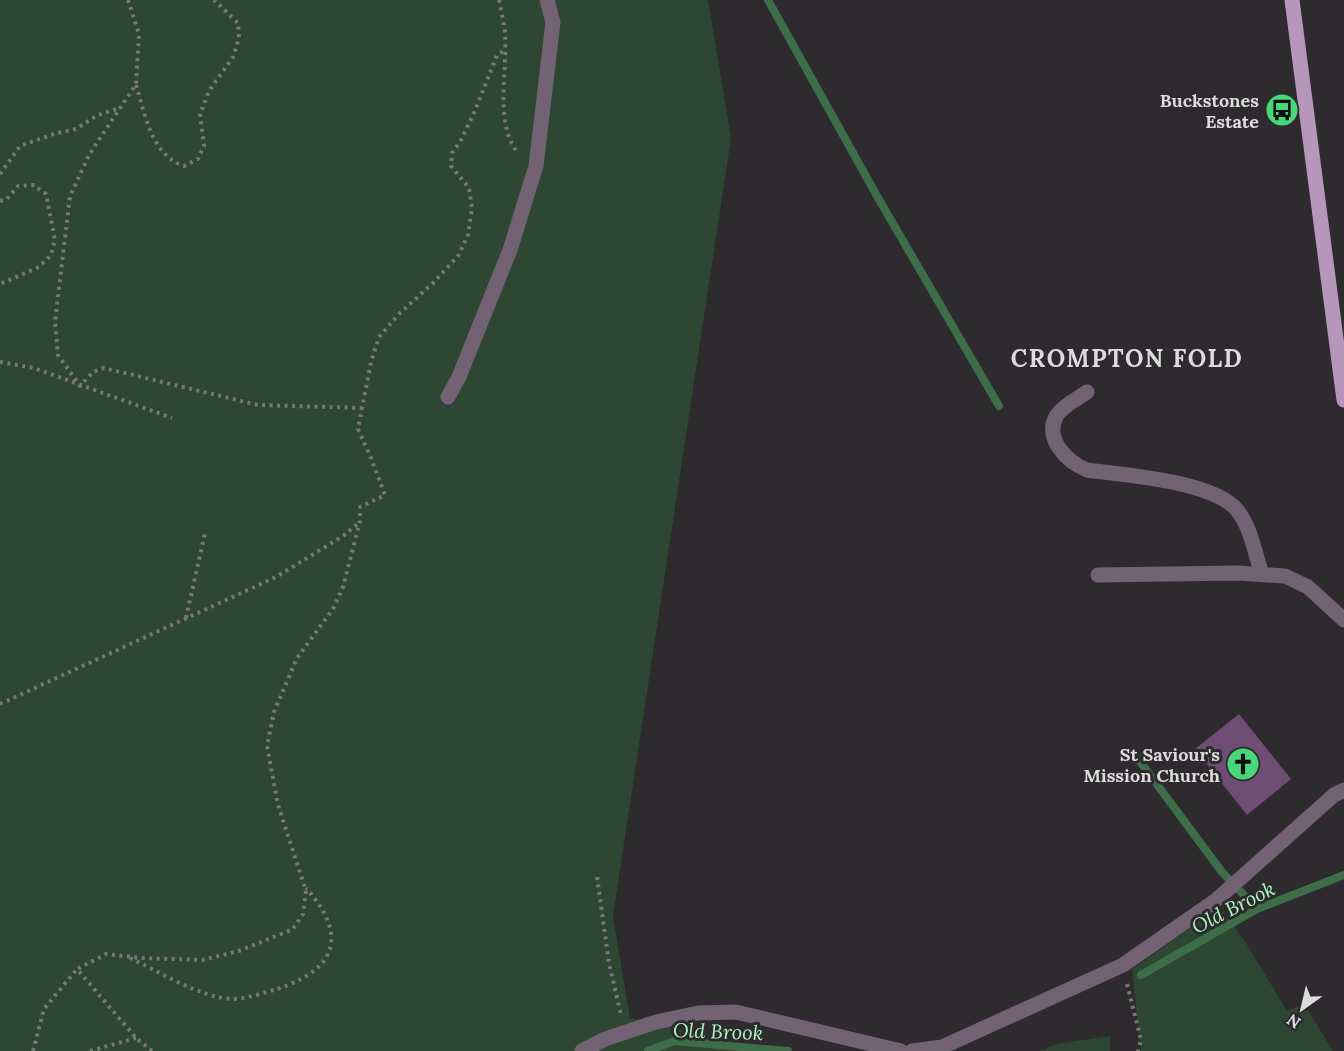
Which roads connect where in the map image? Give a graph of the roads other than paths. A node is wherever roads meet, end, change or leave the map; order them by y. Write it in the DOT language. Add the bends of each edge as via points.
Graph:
graph roads {
  1 [pos="547,0"];
  2 [pos="1292,0"];
  3 [pos="1088,392"];
  4 [pos="448,397"];
  5 [pos="1344,400"];
  6 [pos="1262,574"];
  7 [pos="1098,575"];
  8 [pos="1344,620"];
  9 [pos="1344,790"];
  10 [pos="582,1051"];
  11 [pos="902,1051"];
  12 [pos="912,1051"];
  1 -- 4 [label="street" via="553,22 536,166 510,250"];
  2 -- 5 [label="main road"];
  3 -- 6 [label="street" via="1058,413 1053,425 1054,437 1067,458 1087,470 1191,487 1228,501 1246,527"];
  6 -- 7 [label="street"];
  6 -- 8 [label="street" via="1297,580"];
  9 -- 12 [label="street" via="1222,895 1123,965 942,1047"];
  10 -- 11 [label="street" via="656,1022 698,1013 736,1012"];
}
